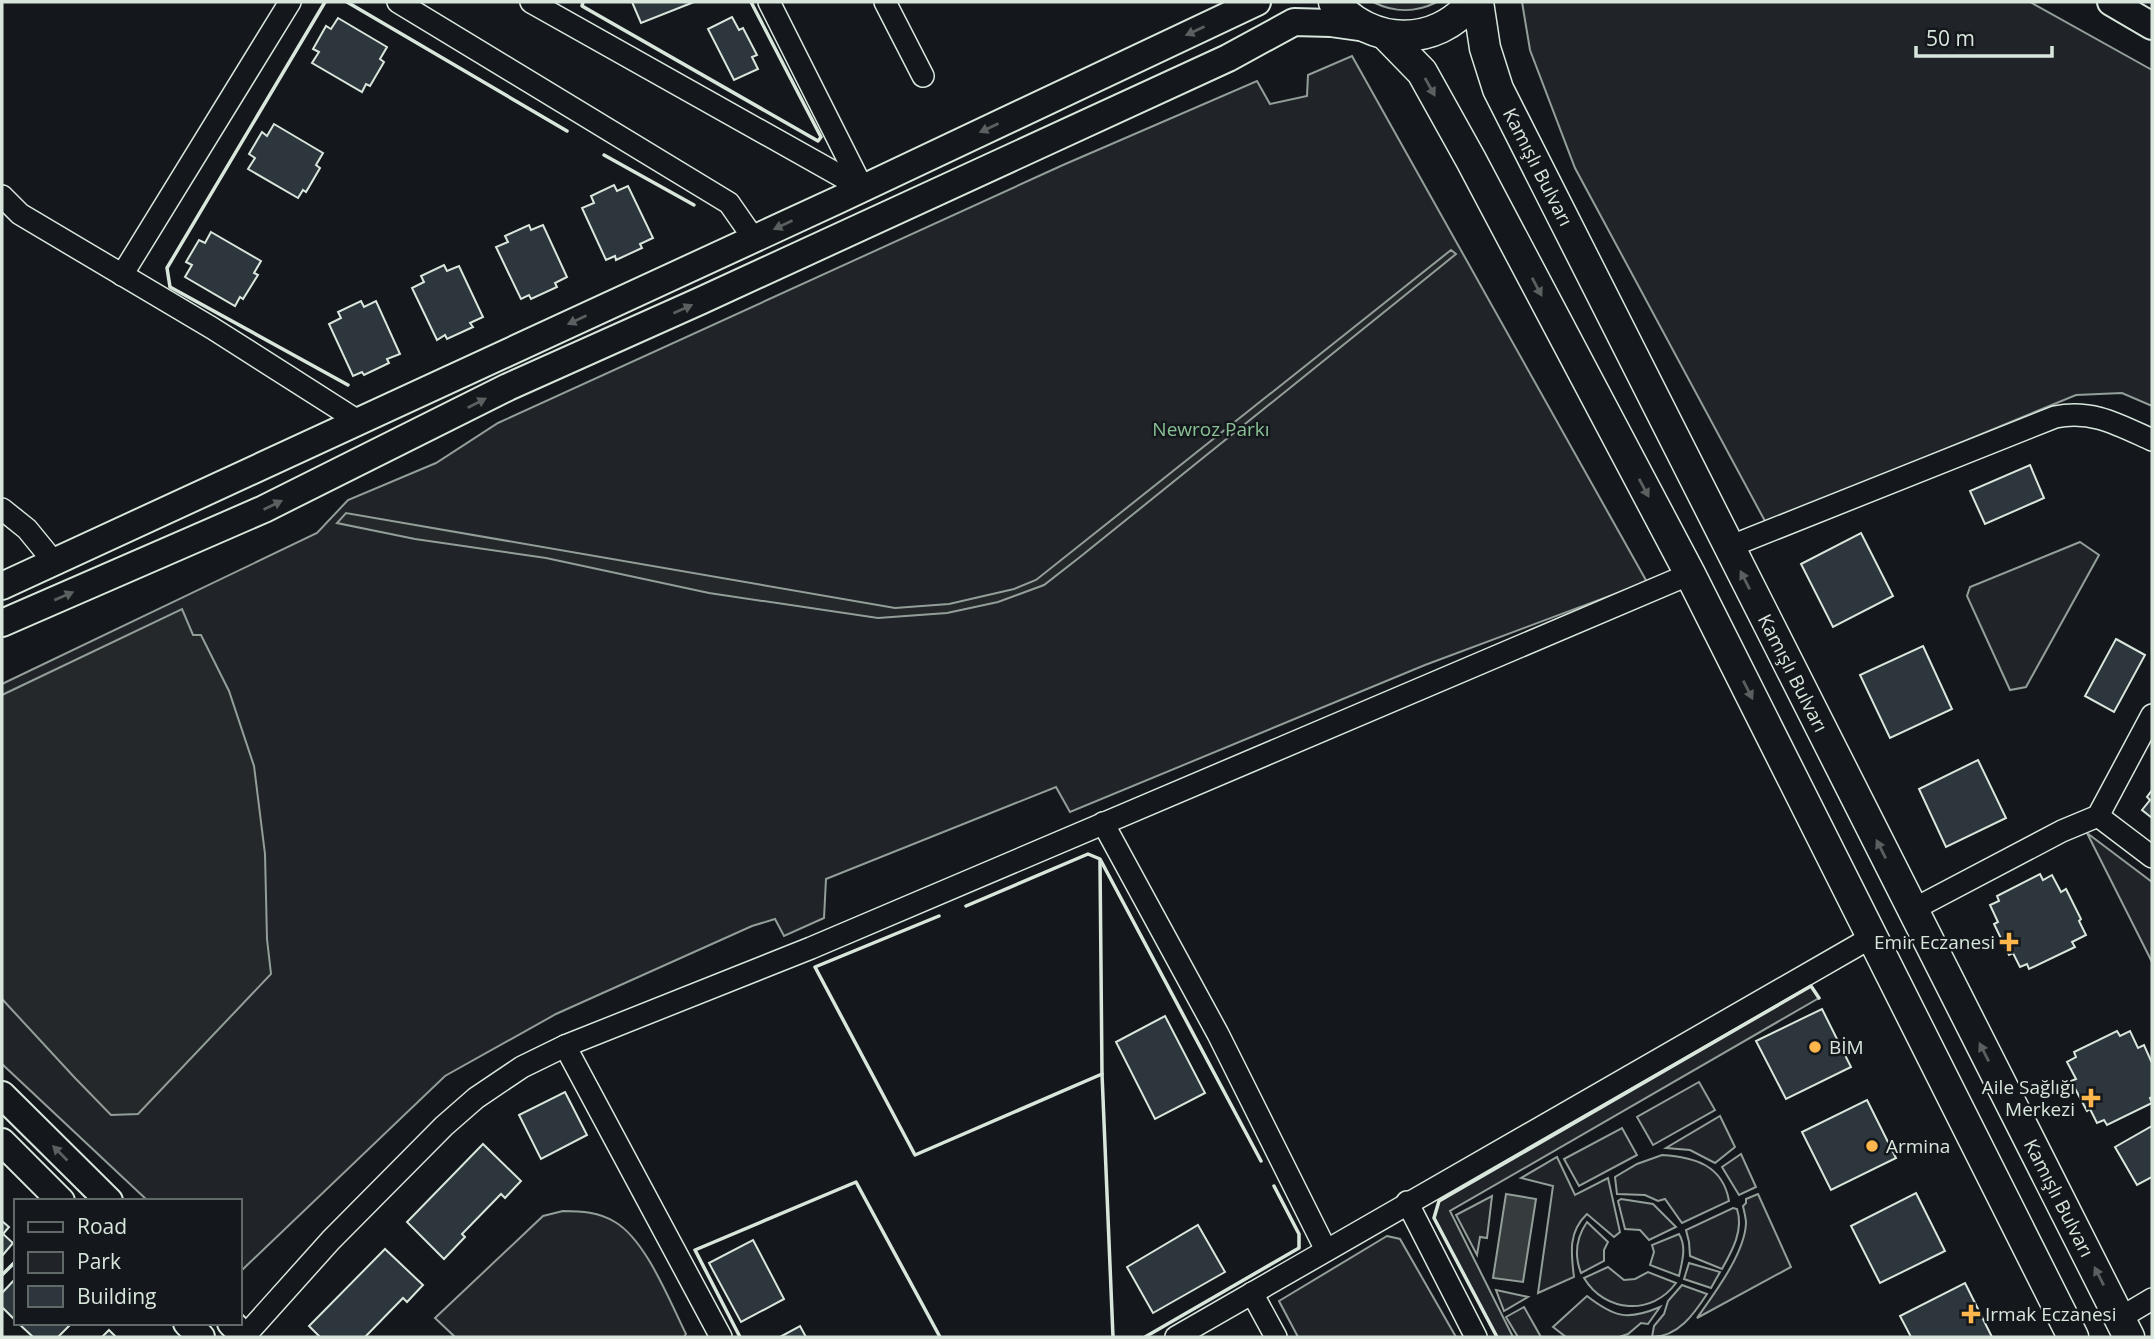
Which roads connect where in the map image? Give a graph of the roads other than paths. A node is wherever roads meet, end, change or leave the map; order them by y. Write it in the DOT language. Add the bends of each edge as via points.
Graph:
graph roads {
  1 [pos="290,2"];
  2 [pos="398,2"];
  3 [pos="531,2"];
  4 [pos="769,2"];
  5 [pos="886,2"];
  6 [pos="1256,2"];
  7 [pos="1334,2"];
  8 [pos="1472,2"];
  9 [pos="1478,2"];
  10 [pos="2111,2"];
  11 [pos="2152,26"];
  12 [pos="1376,32"];
  13 [pos="923,76"];
  14 [pos="862,188"];
  15 [pos="2,196"];
  16 [pos="754,239"];
  17 [pos="122,275"];
  18 [pos="358,421"];
  19 [pos="2152,440"];
  20 [pos="2,509"];
  21 [pos="1729,547"];
  22 [pos="54,562"];
  23 [pos="1690,574"];
  24 [pos="2,586"];
  25 [pos="2,623"];
  26 [pos="2152,715"];
  27 [pos="2098,816"];
  28 [pos="1103,822"];
  29 [pos="2152,858"];
  30 [pos="1912,910"];
  31 [pos="1872,937"];
  32 [pos="565,1046"];
  33 [pos="2,1095"];
  34 [pos="2,1142"];
  35 [pos="59,1199"];
  36 [pos="107,1199"];
  37 [pos="1408,1202"];
  38 [pos="1326,1250"];
  39 [pos="1252,1293"];
  40 [pos="2152,1299"];
  41 [pos="2124,1327"];
  42 [pos="2066,1332"];
  43 [pos="245,1337"];
  44 [pos="721,1337"];
  45 [pos="1176,1337"];
  46 [pos="1276,1337"];
  47 [pos="1476,1337"];
  1 -- 17 [label="street"];
  2 -- 16 [label="street" via="729,203"];
  3 -- 14 [label="street"];
  4 -- 14 [label="street"];
  5 -- 13 [label="street"];
  6 -- 14 [label="main road, one-way"];
  7 -- 12 [label="highway" via="1349,18"];
  8 -- 12 [label="highway" via="1447,25 1428,33 1407,37"];
  9 -- 21 [label="highway, Kamışlı Bulvarı" via="1498,89"];
  10 -- 11 [label="main road"];
  12 -- 23 [label="highway, one-way" via="1422,72"];
  25 -- 12 [label="main road, one-way" via="264,509 508,387 1228,58 1294,22"];
  14 -- 16 [label="main road, one-way"];
  15 -- 17 [label="street" via="20,214"];
  16 -- 18 [label="main road, one-way"];
  17 -- 18 [label="street"];
  18 -- 22 [label="main road"];
  19 -- 21 [label="street" via="2093,416 2072,413 2055,417"];
  20 -- 22 [label="street" via="27,529"];
  30 -- 21 [label="highway, Kamışlı Bulvarı, one-way"];
  22 -- 24 [label="main road"];
  23 -- 28 [label="street"];
  23 -- 31 [label="highway, one-way"];
  26 -- 27 [label="street"];
  27 -- 29 [label="street"];
  27 -- 30 [label="street"];
  28 -- 32 [label="street" via="811,948"];
  28 -- 38 [label="street" via="1218,1034"];
  41 -- 30 [label="highway, Kamışlı Bulvarı, one-way"];
  31 -- 37 [label="street"];
  31 -- 42 [label="highway"];
  32 -- 43 [label="street" via="510,1075 444,1126 331,1240"];
  32 -- 44 [label="street"];
  36 -- 33 [label="main road, one-way"];
  34 -- 35 [label="main road"];
  37 -- 38 [label="street"];
  37 -- 47 [label="street"];
  38 -- 39 [label="street"];
  39 -- 45 [label="street"];
  39 -- 46 [label="street"];
  40 -- 41 [label="street"];
}
